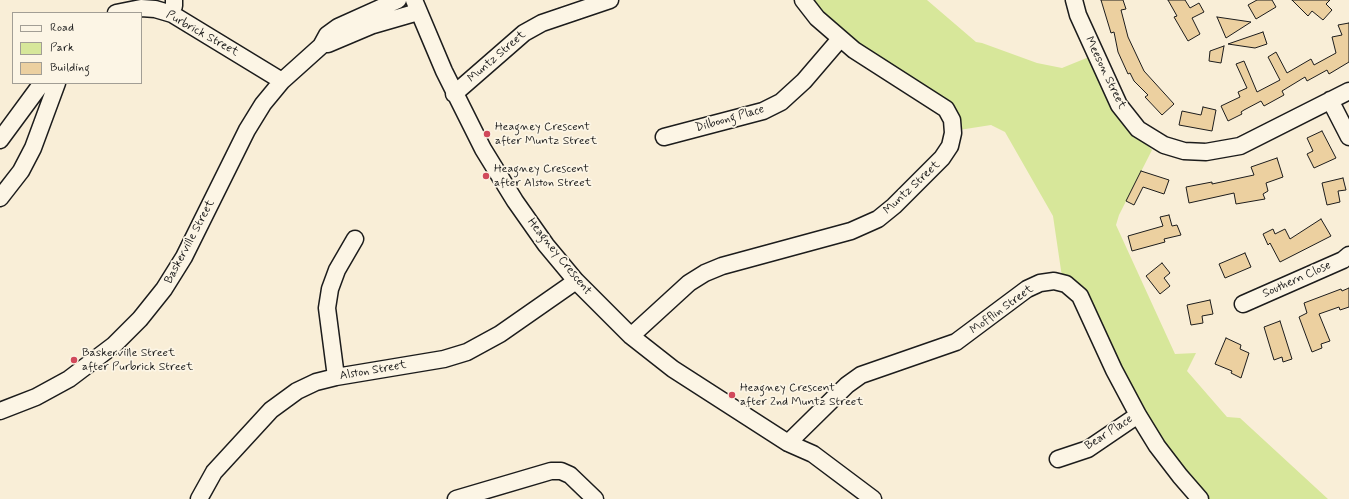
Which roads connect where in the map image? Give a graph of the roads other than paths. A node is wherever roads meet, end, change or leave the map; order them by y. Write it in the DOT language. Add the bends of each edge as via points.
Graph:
graph roads {
  1 [pos="398,0"];
  2 [pos="610,0"];
  3 [pos="802,0"];
  4 [pos="1074,0"];
  5 [pos="174,5"];
  6 [pos="416,6"];
  7 [pos="121,12"];
  8 [pos="840,39"];
  9 [pos="321,46"];
  10 [pos="282,81"];
  11 [pos="41,84"];
  12 [pos="57,84"];
  13 [pos="1349,91"];
  14 [pos="454,94"];
  15 [pos="1330,100"];
  16 [pos="1349,136"];
  17 [pos="664,137"];
  18 [pos="0,140"];
  19 [pos="0,198"];
  20 [pos="355,239"];
  21 [pos="1349,255"];
  22 [pos="576,281"];
  23 [pos="1243,304"];
  24 [pos="631,336"];
  25 [pos="336,377"];
  26 [pos="0,411"];
  27 [pos="1138,414"];
  28 [pos="788,443"];
  29 [pos="1058,458"];
  30 [pos="829,471"];
  31 [pos="199,499"];
  32 [pos="456,499"];
  33 [pos="595,499"];
  34 [pos="857,499"];
  35 [pos="873,499"];
  36 [pos="1200,499"];
  1 -- 9 [label="street, Baskerville Street" via="338,27 327,35"];
  2 -- 14 [label="street, Muntz Street" via="542,23 524,33"];
  3 -- 8 [label="street, Muntz Street"];
  4 -- 15 [label="street, Meeson Street" via="1078,16 1119,105 1138,129 1164,145 1184,151 1206,152 1240,146"];
  5 -- 7 [label="street, Purbrick Street"];
  5 -- 10 [label="street, Purbrick Street"];
  6 -- 9 [label="street, Baskerville Street"];
  6 -- 14 [label="street, Heagney Crescent"];
  8 -- 17 [label="street, Dilboong Place" via="804,81 781,102 763,111"];
  8 -- 24 [label="street, Muntz Street" via="946,109 952,120 953,132 950,146 942,158 878,219 850,231 705,273 685,286"];
  9 -- 10 [label="street, Baskerville Street"];
  10 -- 26 [label="street, Baskerville Street" via="246,130 184,257 164,289 140,319 114,345 69,379 36,397"];
  11 -- 18 [label="street"];
  12 -- 19 [label="street" via="33,148 21,171"];
  13 -- 15 [label="street, Meeson Street"];
  14 -- 22 [label="street, Heagney Crescent" via="483,149 515,201 546,245"];
  15 -- 16 [label="street"];
  20 -- 25 [label="street" via="337,270 327,308"];
  21 -- 23 [label="street, Southern Close" via="1343,260"];
  22 -- 24 [label="street, Heagney Crescent"];
  22 -- 25 [label="street, Alston Street" via="500,334 467,352 444,359"];
  24 -- 28 [label="street, Heagney Crescent" via="673,369"];
  25 -- 31 [label="street, Alston Street" via="316,382 297,391 275,407 214,472"];
  27 -- 28 [label="street, Mofflin Street" via="1114,370 1080,296 1066,284 1054,281 1040,283 1027,289 956,342 861,375 846,385"];
  27 -- 29 [label="street, Bear Place" via="1088,449"];
  27 -- 36 [label="street, Mofflin Street" via="1166,458"];
  28 -- 30 [label="street, Heagney Crescent" via="813,454"];
  30 -- 34 [label="street, Heagney Crescent"];
  30 -- 35 [label="street, Heagney Crescent"];
  32 -- 33 [label="street" via="550,471 561,471 570,475"];
}
